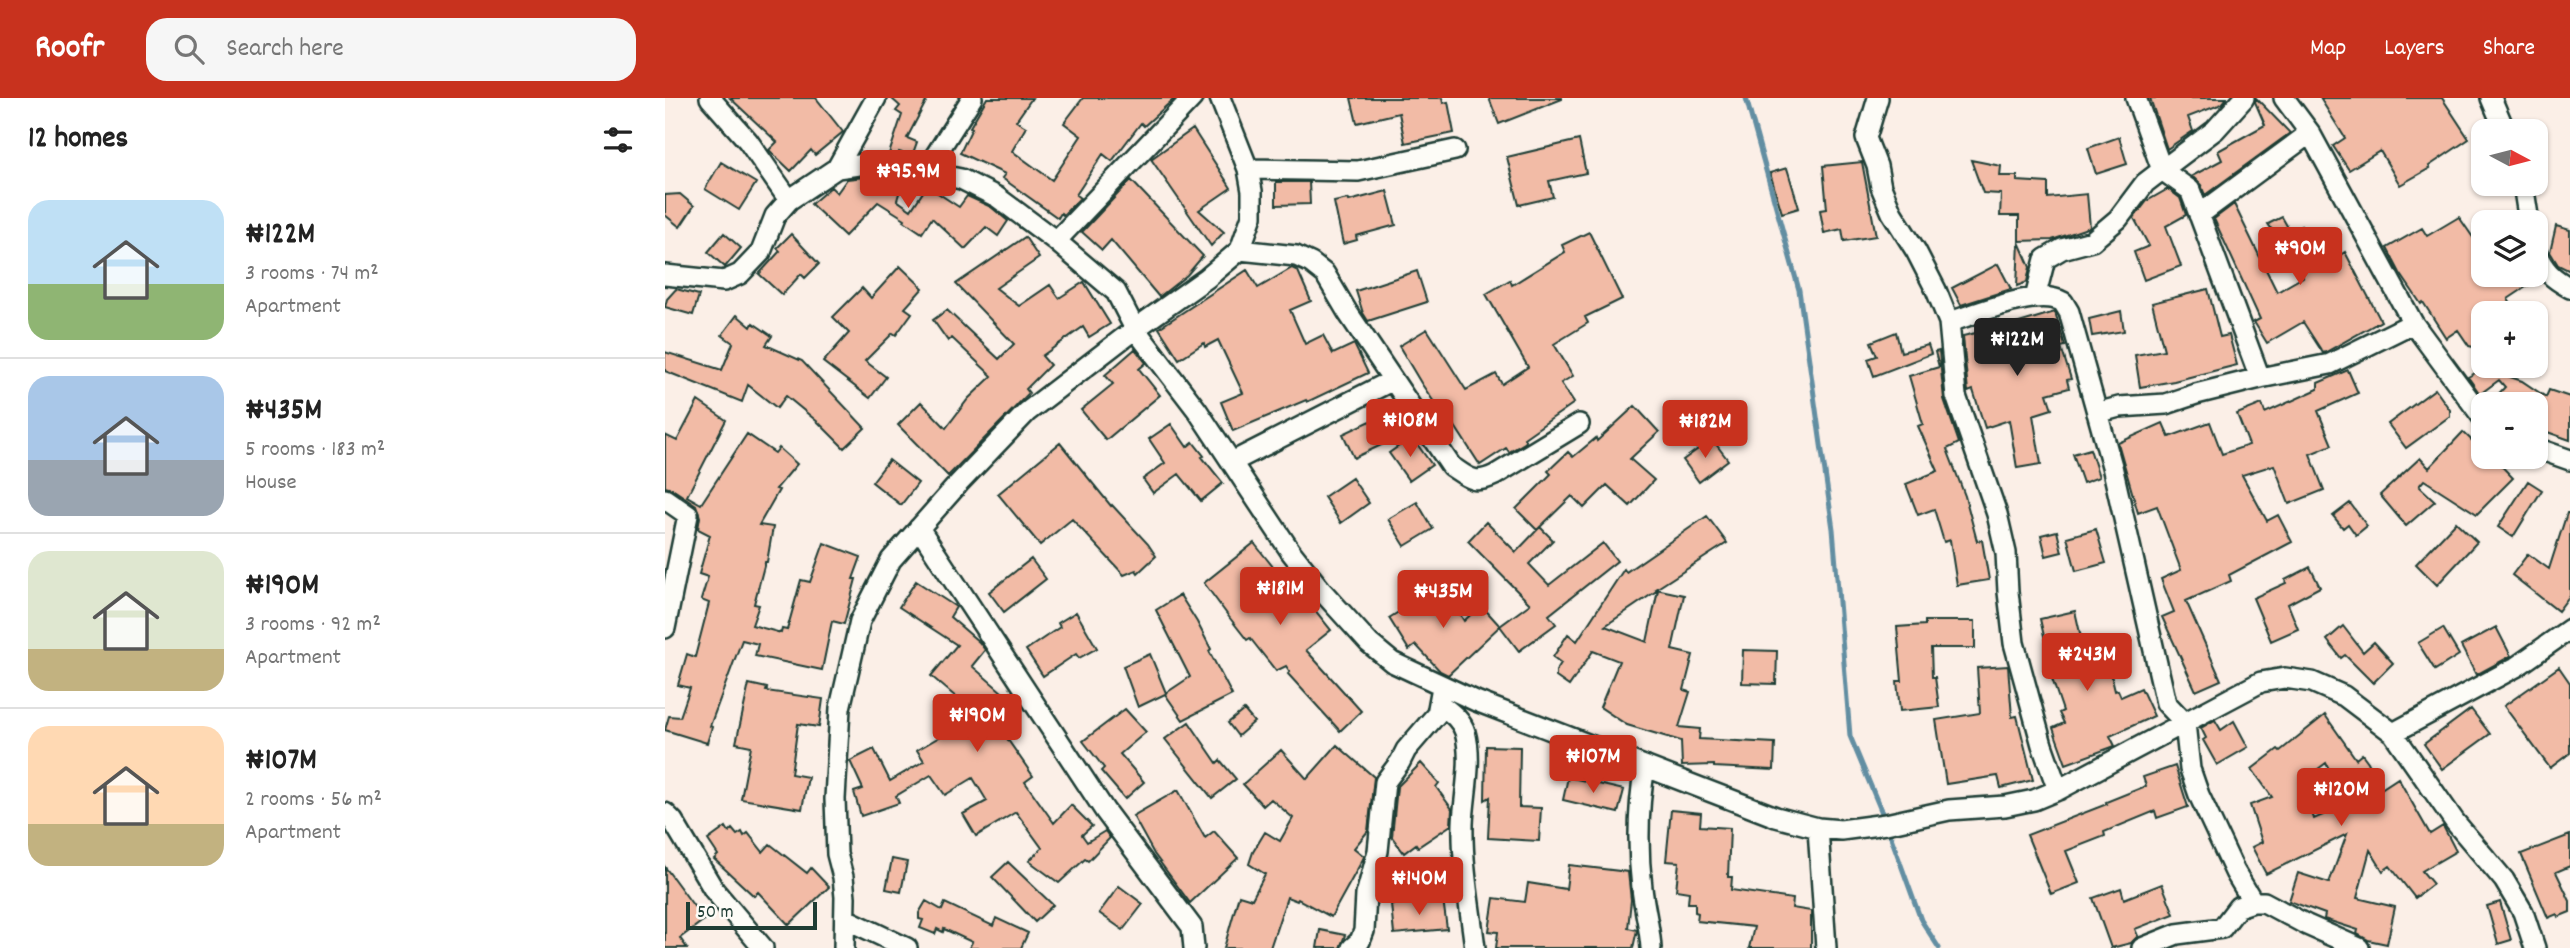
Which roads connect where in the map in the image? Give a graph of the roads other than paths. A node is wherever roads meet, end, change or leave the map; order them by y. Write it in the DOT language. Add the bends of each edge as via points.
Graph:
graph roads {
  1 [pos="710,98"];
  2 [pos="876,98"];
  3 [pos="972,98"];
  4 [pos="1192,98"];
  5 [pos="1220,98"];
  6 [pos="1878,98"];
  7 [pos="2136,98"];
  8 [pos="2244,98"];
  9 [pos="2284,98"];
  10 [pos="2491,98"];
  11 [pos="2500,119"];
  12 [pos="2310,133"];
  13 [pos="1455,150"];
  14 [pos="837,168"];
  15 [pos="1248,169"];
  16 [pos="2162,170"];
  17 [pos="925,172"];
  18 [pos="789,200"];
  19 [pos="2199,215"];
  20 [pos="1056,241"];
  21 [pos="1240,250"];
  22 [pos="2548,273"];
  23 [pos="665,275"];
  24 [pos="2570,288"];
  25 [pos="2035,298"];
  26 [pos="1949,322"];
  27 [pos="2413,323"];
  28 [pos="1135,329"];
  29 [pos="2260,378"];
  30 [pos="1392,380"];
  31 [pos="2471,404"];
  32 [pos="2097,413"];
  33 [pos="1579,424"];
  34 [pos="2548,452"];
  35 [pos="2570,460"];
  36 [pos="1232,462"];
  37 [pos="665,499"];
  38 [pos="919,528"];
  39 [pos="665,628"];
  40 [pos="2570,629"];
  41 [pos="1441,695"];
  42 [pos="2185,723"];
  43 [pos="2393,733"];
  44 [pos="1646,766"];
  45 [pos="2059,790"];
  46 [pos="665,813"];
  47 [pos="1818,828"];
  48 [pos="2253,902"];
  49 [pos="846,919"];
  50 [pos="764,948"];
  51 [pos="844,948"];
  52 [pos="907,948"];
  53 [pos="1195,948"];
  54 [pos="1352,948"];
  55 [pos="1475,948"];
  56 [pos="1651,948"];
  57 [pos="1826,948"];
  58 [pos="2142,948"];
  59 [pos="2359,948"];
  60 [pos="2535,948"];
  1 -- 18 [label="street" via="748,141"];
  2 -- 14 [label="street"];
  3 -- 17 [label="street"];
  4 -- 20 [label="street"];
  5 -- 15 [label="street"];
  6 -- 26 [label="street" via="1865,138 1892,213 1916,251"];
  7 -- 16 [label="street"];
  8 -- 16 [label="street" via="2215,130"];
  9 -- 12 [label="street"];
  10 -- 11 [label="street"];
  12 -- 19 [label="street"];
  12 -- 27 [label="street"];
  13 -- 15 [label="street" via="1358,172"];
  14 -- 17 [label="street" via="866,163"];
  14 -- 18 [label="street"];
  15 -- 21 [label="street" via="1252,216"];
  16 -- 19 [label="street" via="2190,190"];
  16 -- 25 [label="street" via="2092,241 2045,259"];
  17 -- 20 [label="street" via="961,179 997,197"];
  18 -- 23 [label="street" via="775,216 761,252 740,274 724,281"];
  19 -- 29 [label="street"];
  20 -- 28 [label="street" via="1117,292"];
  21 -- 28 [label="street"];
  21 -- 30 [label="street" via="1311,262 1325,274"];
  22 -- 24 [label="street"];
  25 -- 26 [label="street"];
  25 -- 32 [label="street" via="2057,299 2069,313"];
  26 -- 45 [label="street" via="1956,396 2006,553 2014,643"];
  27 -- 29 [label="street" via="2330,364"];
  27 -- 31 [label="street"];
  28 -- 36 [label="street"];
  28 -- 38 [label="street" via="1027,412"];
  29 -- 32 [label="street" via="2165,404"];
  30 -- 33 [label="street" via="1451,466 1474,481 1495,475"];
  30 -- 36 [label="street"];
  32 -- 42 [label="street" via="2166,702"];
  34 -- 35 [label="street"];
  36 -- 41 [label="street" via="1263,513 1321,590 1369,643"];
  37 -- 39 [label="street" via="688,516"];
  38 -- 49 [label="street" via="891,561 860,621 840,708 835,799"];
  38 -- 53 [label="street" via="1105,811 1192,927"];
  40 -- 43 [label="street" via="2516,667"];
  41 -- 44 [label="street"];
  41 -- 54 [label="street" via="1437,714 1385,782 1364,931"];
  41 -- 55 [label="street" via="1464,728 1467,741 1463,825"];
  42 -- 43 [label="street" via="2261,682 2285,678 2312,682 2344,696"];
  42 -- 45 [label="street"];
  42 -- 48 [label="street" via="2190,769 2199,795"];
  43 -- 60 [label="street" via="2455,822 2504,880 2523,912"];
  44 -- 47 [label="street" via="1776,817"];
  44 -- 56 [label="street" via="1638,837"];
  45 -- 47 [label="street" via="2005,806 1949,810 1841,830"];
  46 -- 50 [label="street" via="714,890"];
  47 -- 57 [label="street"];
  48 -- 58 [label="street" via="2238,906 2222,928 2177,934"];
  48 -- 59 [label="street" via="2277,907"];
  49 -- 51 [label="street"];
  49 -- 52 [label="street"];
}
